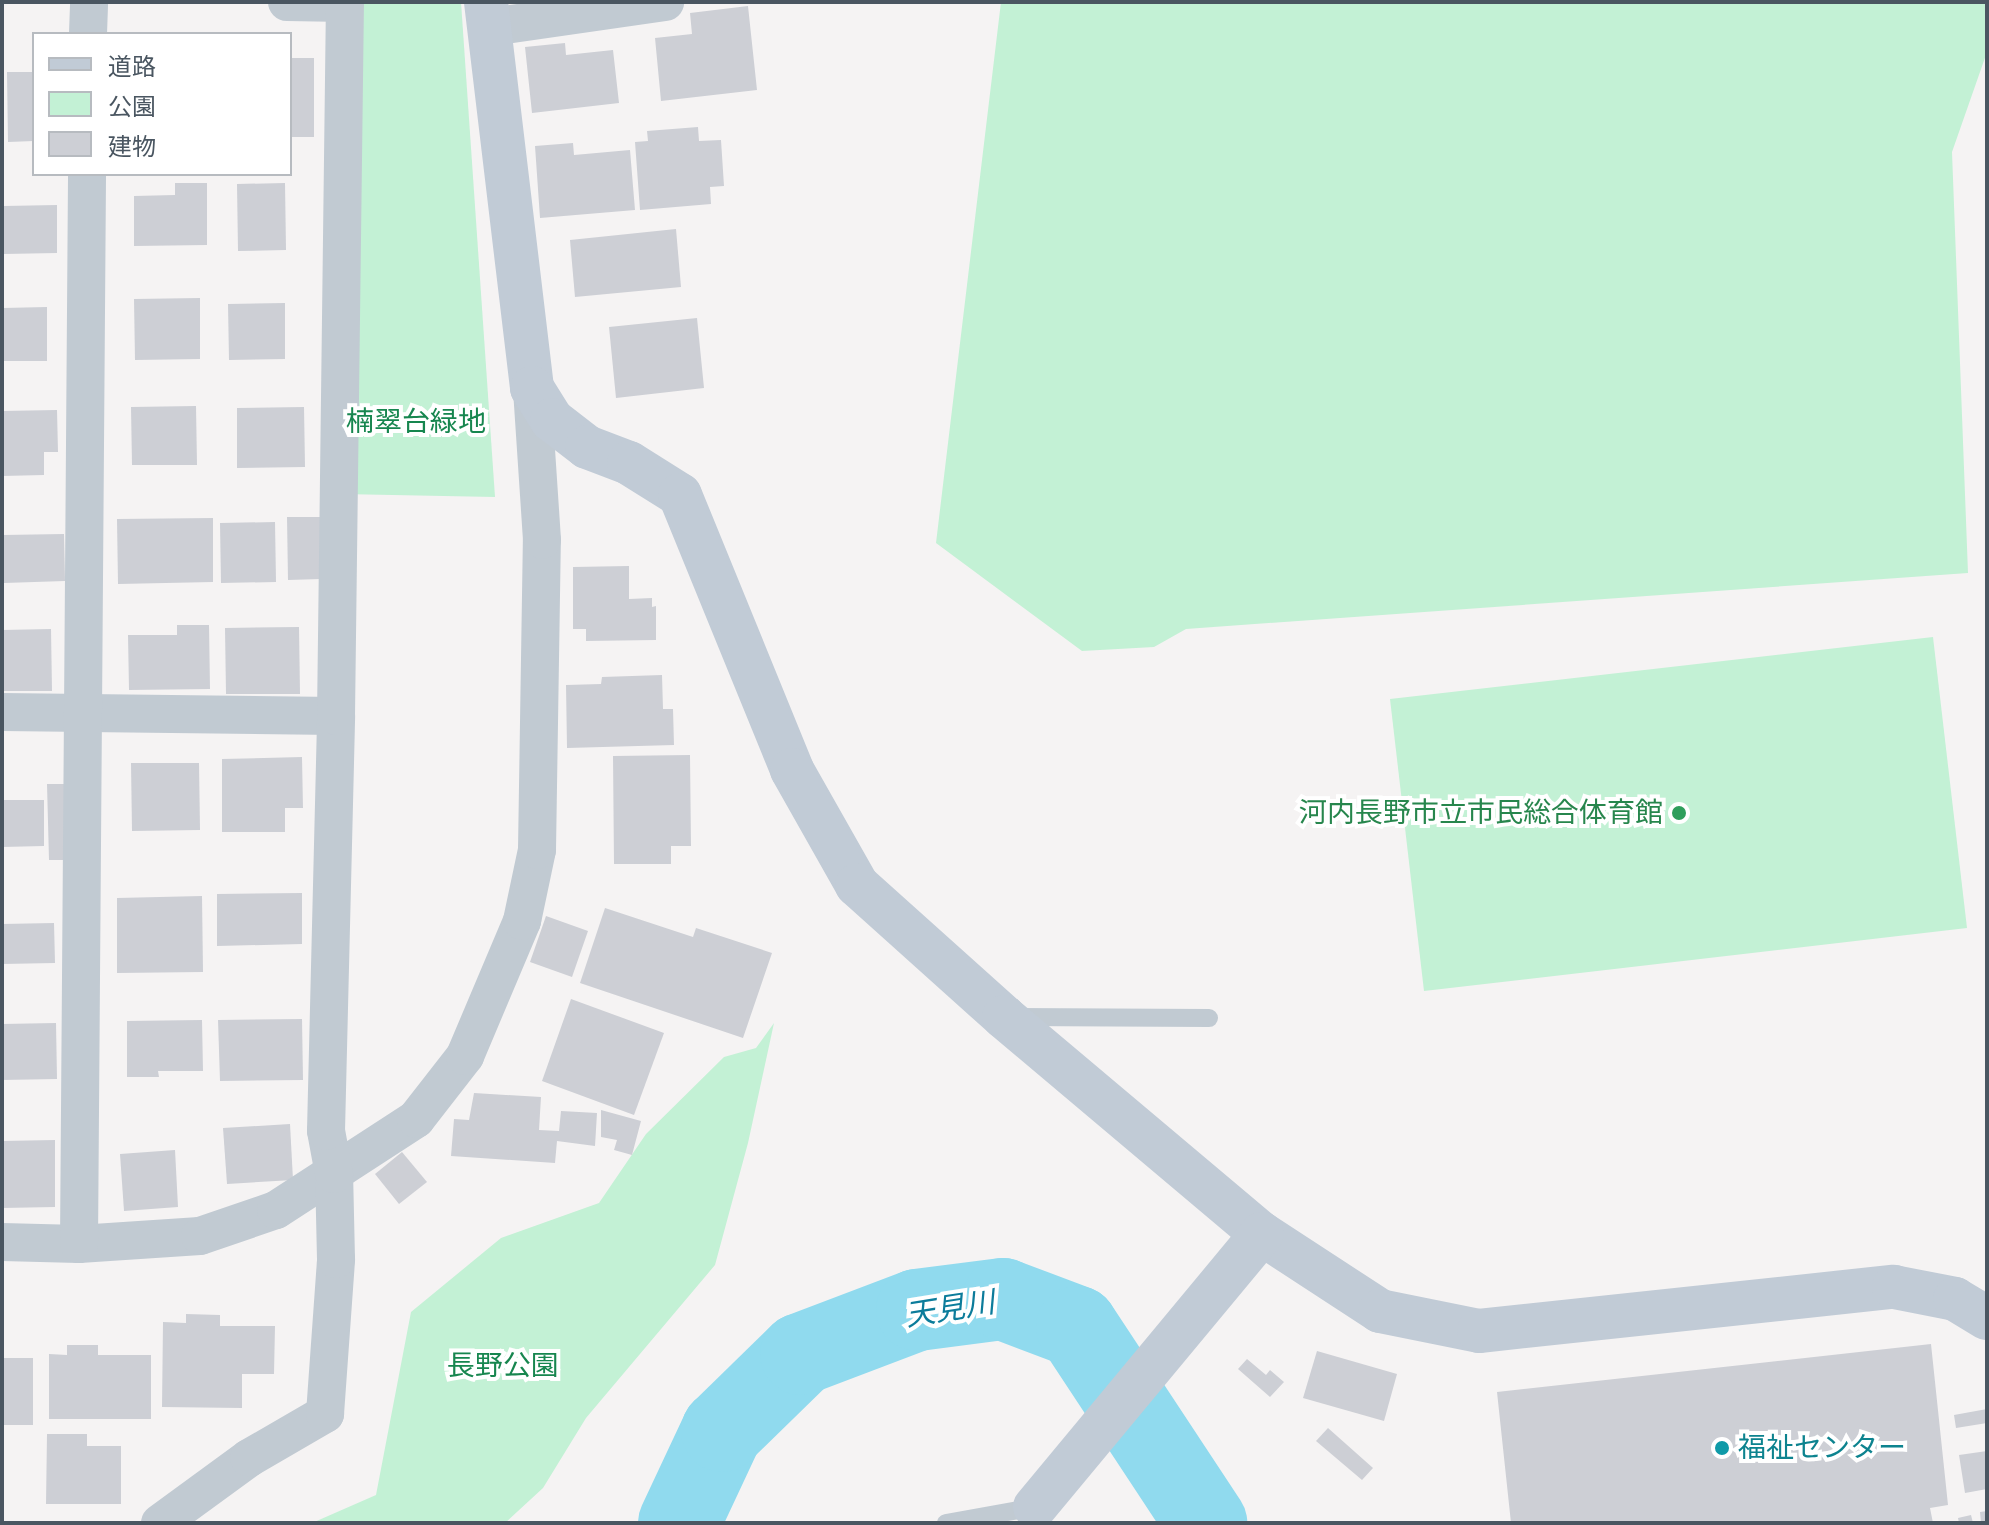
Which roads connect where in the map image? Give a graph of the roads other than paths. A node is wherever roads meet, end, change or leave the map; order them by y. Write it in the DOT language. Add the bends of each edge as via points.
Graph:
graph roads {
  1 [pos="89,2"];
  2 [pos="287,2"];
  3 [pos="665,2"];
  4 [pos="345,3"];
  5 [pos="488,15"];
  6 [pos="88,32"];
  7 [pos="87,176"];
  8 [pos="532,388"];
  9 [pos="2,712"];
  10 [pos="82,713"];
  11 [pos="336,716"];
  12 [pos="1004,1017"];
  13 [pos="1209,1018"];
  14 [pos="334,1174"];
  15 [pos="1262,1234"];
  16 [pos="2,1242"];
  17 [pos="79,1244"];
  18 [pos="1987,1318"];
  19 [pos="1035,1507"];
  20 [pos="160,1523"];
  21 [pos="946,1523"];
  1 -- 6 [label="street"];
  2 -- 4 [label="street"];
  3 -- 5 [label="street"];
  4 -- 11 [label="street"];
  5 -- 8 [label="street"];
  7 -- 10 [label="street"];
  8 -- 12 [label="street" via="552,420 587,447 629,463 680,495 792,770 857,885"];
  8 -- 14 [label="street" via="542,540 541,699 537,850 522,921 465,1056 416,1119"];
  9 -- 10 [label="street"];
  10 -- 11 [label="street"];
  10 -- 17 [label="street"];
  11 -- 14 [label="street" via="326,1131"];
  12 -- 13 [label="lane"];
  12 -- 15 [label="street"];
  14 -- 17 [label="street" via="276,1210 200,1236"];
  14 -- 20 [label="street" via="336,1259 325,1414 249,1458"];
  15 -- 18 [label="street" via="1380,1311 1479,1331 1894,1287 1955,1299"];
  15 -- 19 [label="street"];
  16 -- 17 [label="street"];
  19 -- 21 [label="lane"];
}
